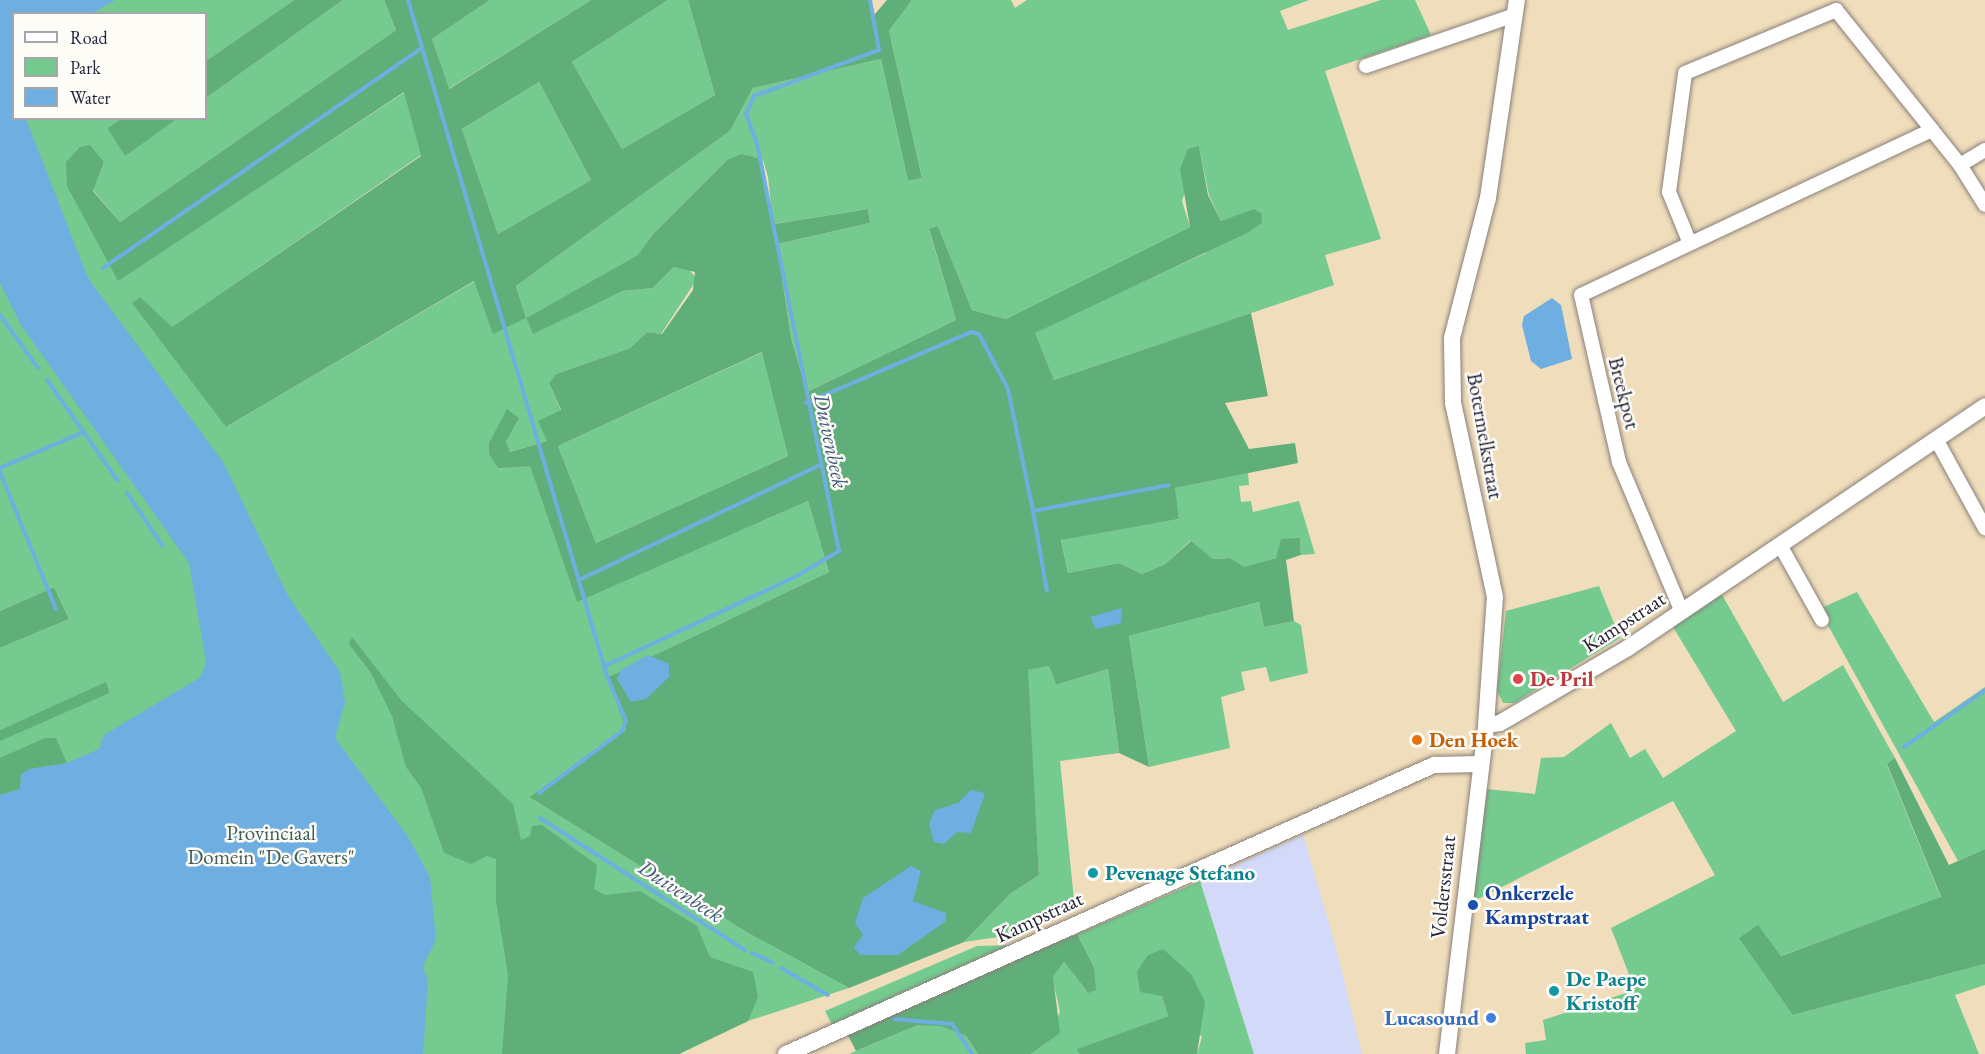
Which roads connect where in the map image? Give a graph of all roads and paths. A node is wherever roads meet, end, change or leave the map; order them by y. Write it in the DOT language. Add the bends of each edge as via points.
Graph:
graph roads {
  1 [pos="1833,5"];
  2 [pos="1516,7"];
  3 [pos="1366,66"];
  4 [pos="1932,130"];
  5 [pos="1985,150"];
  6 [pos="1960,165"];
  7 [pos="1985,206"];
  8 [pos="1689,241"];
  9 [pos="1985,406"];
  10 [pos="1936,439"];
  11 [pos="1985,528"];
  12 [pos="1780,545"];
  13 [pos="1682,612"];
  14 [pos="1822,620"];
  15 [pos="1486,725"];
  16 [pos="1480,764"];
  17 [pos="786,1054"];
  18 [pos="1447,1054"];
  1 -- 4 [label="street"];
  1 -- 8 [label="street" via="1685,73 1669,192"];
  2 -- 3 [label="street, Botermelkstraat"];
  2 -- 15 [label="street, Botermelkstraat" via="1488,198 1451,356 1453,403 1495,597"];
  4 -- 6 [label="street"];
  4 -- 8 [label="street, Breekpot"];
  5 -- 6 [label="street"];
  6 -- 7 [label="street"];
  8 -- 13 [label="street, Breekpot" via="1581,295 1619,462"];
  9 -- 10 [label="street, Kampstraat"];
  10 -- 11 [label="street"];
  10 -- 12 [label="street, Kampstraat"];
  12 -- 13 [label="street, Kampstraat"];
  12 -- 14 [label="street"];
  13 -- 15 [label="street, Kampstraat" via="1582,676"];
  15 -- 16 [label="street, Voldersstraat"];
  16 -- 17 [label="street, Kampstraat" via="1434,765"];
  16 -- 18 [label="street, Voldersstraat"];
}
